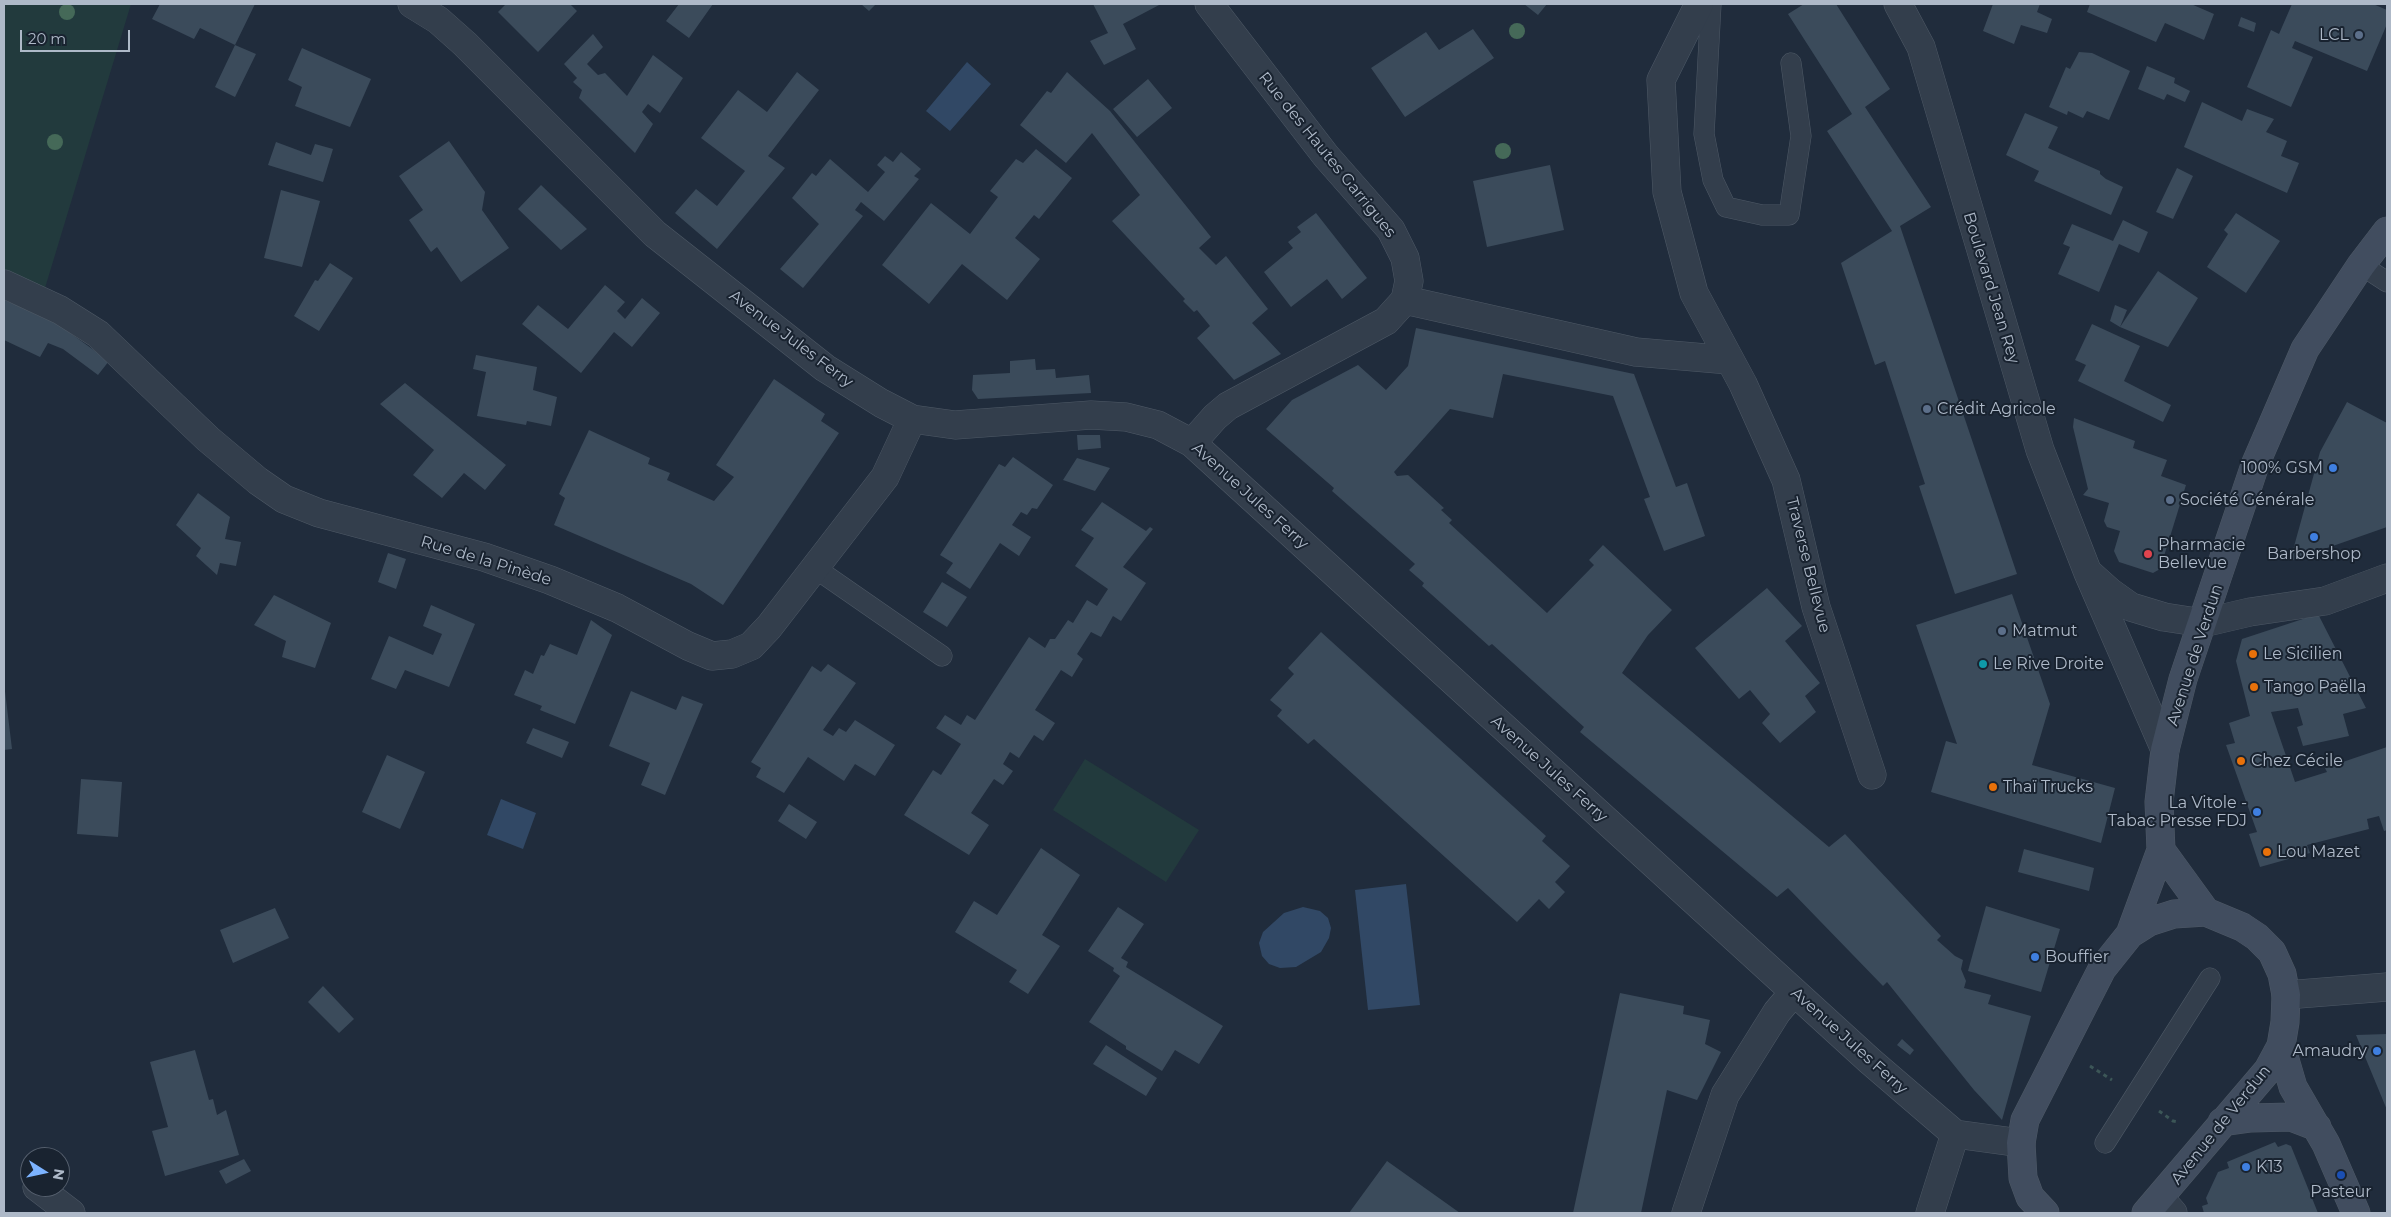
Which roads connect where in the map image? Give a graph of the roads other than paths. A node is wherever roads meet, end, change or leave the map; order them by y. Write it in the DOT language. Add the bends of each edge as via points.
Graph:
graph roads {
  1 [pos="412,4"];
  2 [pos="1209,4"];
  3 [pos="1699,4"];
  4 [pos="1711,4"];
  5 [pos="1898,4"];
  6 [pos="1790,63"];
  7 [pos="2387,231"];
  8 [pos="2361,264"];
  9 [pos="2387,282"];
  10 [pos="4,284"];
  11 [pos="1405,300"];
  12 [pos="1730,360"];
  13 [pos="912,419"];
  14 [pos="1192,443"];
  15 [pos="815,568"];
  16 [pos="2088,572"];
  17 [pos="2387,578"];
  18 [pos="2203,623"];
  19 [pos="942,656"];
  20 [pos="2165,750"];
  21 [pos="1872,775"];
  22 [pos="2161,850"];
  23 [pos="2206,912"];
  24 [pos="2130,934"];
  25 [pos="2210,978"];
  26 [pos="2387,987"];
  27 [pos="1794,992"];
  28 [pos="2286,995"];
  29 [pos="2281,1046"];
  30 [pos="2222,1122"];
  31 [pos="2317,1126"];
  32 [pos="1955,1134"];
  33 [pos="2105,1143"];
  34 [pos="2021,1144"];
  35 [pos="49,1197"];
  36 [pos="2035,1208"];
  37 [pos="2160,1208"];
  38 [pos="70,1213"];
  39 [pos="1686,1213"];
  40 [pos="1930,1213"];
  41 [pos="2356,1213"];
  1 -- 13 [label="street, Avenue Jules Ferry" via="438,20 465,44 655,234 826,368"];
  2 -- 11 [label="street, Rue des Hautes Garrigues" via="1326,156 1391,230 1405,258 1409,281"];
  3 -- 12 [label="street, Traverse Bellevue" via="1661,80 1667,192 1694,293"];
  4 -- 6 [label="lane" via="1704,134 1713,180 1726,207 1762,215 1789,215 1801,136"];
  5 -- 16 [label="street, Boulevard Jean Rey" via="1920,47 2040,450"];
  7 -- 8 [label="main road, Avenue de Verdun"];
  8 -- 9 [label="lane"];
  8 -- 18 [label="main road, Avenue de Verdun" via="2305,349 2255,466"];
  10 -- 15 [label="street, Rue de la Pinède" via="60,310 98,334 208,439 258,482 284,499 319,513 484,557 550,580 617,608 712,656 732,654 751,646"];
  11 -- 12 [label="street" via="1636,352"];
  11 -- 14 [label="street" via="1386,321 1228,406"];
  12 -- 21 [label="street, Traverse Bellevue" via="1786,480 1816,607"];
  13 -- 14 [label="street, Avenue Jules Ferry" via="955,425 1092,415 1126,417 1158,425"];
  13 -- 15 [label="street, Rue de la Pinède" via="885,477"];
  14 -- 27 [label="street, Avenue Jules Ferry"];
  15 -- 19 [label="lane"];
  16 -- 18 [label="street, Boulevard Jean Rey" via="2131,606 2164,617"];
  16 -- 20 [label="street, Boulevard Jean Rey"];
  17 -- 18 [label="street" via="2325,601"];
  18 -- 20 [label="main road, Avenue de Verdun"];
  20 -- 22 [label="main road, Avenue de Verdun" via="2159,802"];
  22 -- 23 [label="main road"];
  22 -- 24 [label="main road, Avenue de Verdun"];
  23 -- 24 [label="main road, Avenue de Verdun" via="2174,914 2149,922"];
  23 -- 28 [label="main road, Avenue de Verdun" via="2257,936 2272,952 2282,974"];
  24 -- 34 [label="main road, Avenue de Verdun" via="2102,969 2025,1120"];
  25 -- 33 [label="lane"];
  26 -- 28 [label="street"];
  27 -- 32 [label="street, Avenue Jules Ferry"];
  27 -- 39 [label="street" via="1777,1012 1725,1094"];
  28 -- 29 [label="main road, Avenue de Verdun"];
  29 -- 30 [label="main road, Avenue de Verdun" via="2268,1070"];
  29 -- 31 [label="main road" via="2293,1086"];
  30 -- 31 [label="main road" via="2291,1118"];
  30 -- 37 [label="main road, Avenue de Verdun"];
  31 -- 41 [label="main road"];
  32 -- 34 [label="street"];
  32 -- 40 [label="street"];
  34 -- 36 [label="main road, Avenue de Verdun" via="2023,1178"];
  35 -- 38 [label="street"];
}
